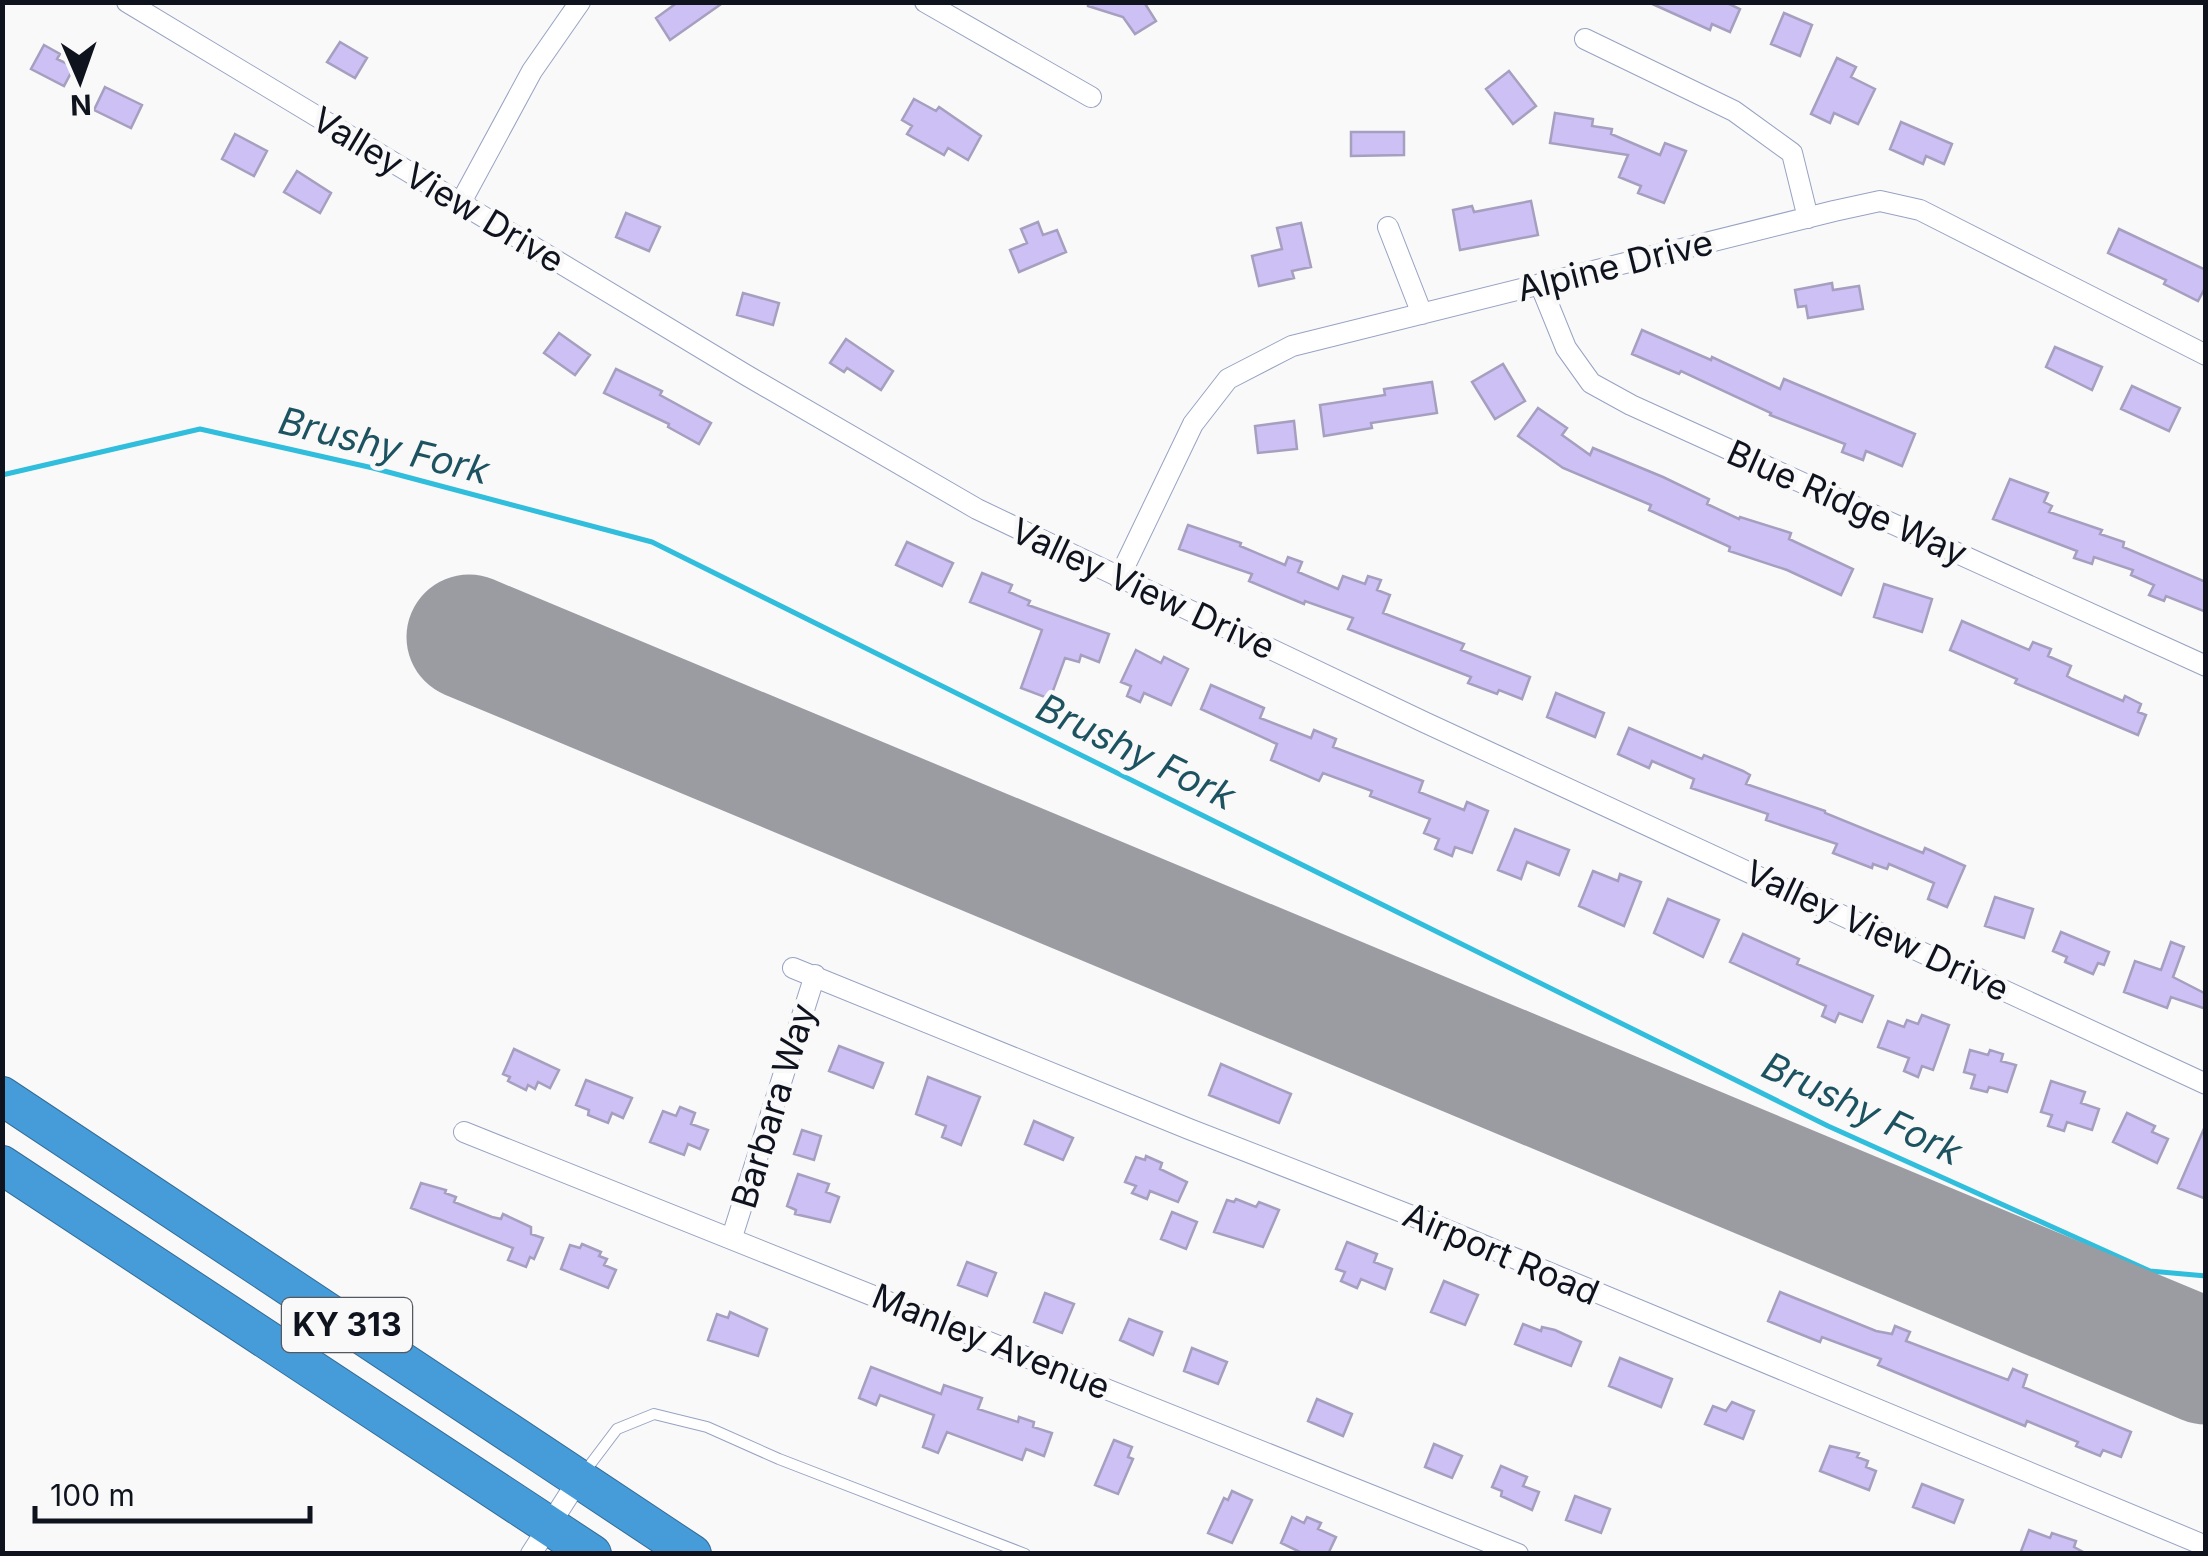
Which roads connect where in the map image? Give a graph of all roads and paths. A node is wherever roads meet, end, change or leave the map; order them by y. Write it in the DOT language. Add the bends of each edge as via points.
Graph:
graph roads {
  1 [pos="128,2"];
  2 [pos="580,2"];
  3 [pos="925,2"];
  4 [pos="1585,39"];
  5 [pos="1092,97"];
  6 [pos="460,204"];
  7 [pos="1808,218"];
  8 [pos="1388,227"];
  9 [pos="1540,284"];
  10 [pos="1422,314"];
  11 [pos="2206,355"];
  12 [pos="1119,578"];
  13 [pos="2206,666"];
  14 [pos="793,968"];
  15 [pos="815,976"];
  16 [pos="2206,1084"];
  17 [pos="2,1096"];
  18 [pos="464,1132"];
  19 [pos="2,1165"];
  20 [pos="732,1237"];
  21 [pos="579,1479"];
  22 [pos="540,1539"];
  23 [pos="2206,1546"];
  24 [pos="592,1554"];
  25 [pos="692,1554"];
  26 [pos="1026,1554"];
  27 [pos="1518,1554"];
  1 -- 6 [label="street, Valley View Drive"];
  2 -- 6 [label="street"];
  3 -- 5 [label="street"];
  4 -- 7 [label="street" via="1734,111 1792,153"];
  6 -- 12 [label="street, Valley View Drive" via="977,510"];
  7 -- 9 [label="street, Alpine Drive"];
  7 -- 11 [label="street, Alpine Drive" via="1880,202 1920,210"];
  8 -- 10 [label="street"];
  9 -- 10 [label="street, Alpine Drive"];
  9 -- 13 [label="street, Blue Ridge Way" via="1566,348 1591,383 1631,406"];
  10 -- 12 [label="street, Alpine Drive" via="1292,346 1228,379 1193,424"];
  12 -- 16 [label="street, Valley View Drive"];
  14 -- 15 [label="street, Airport Road"];
  15 -- 20 [label="street, Barbara Way"];
  15 -- 23 [label="street, Airport Road"];
  17 -- 21 [label="highway, KY 313"];
  18 -- 20 [label="street, Manley Avenue"];
  19 -- 22 [label="highway, KY 313"];
  20 -- 27 [label="street, Manley Avenue"];
  21 -- 22 [label="street"];
  21 -- 25 [label="highway, KY 313"];
  21 -- 26 [label="lane" via="617,1429 654,1414 706,1427"];
  22 -- 24 [label="highway, KY 313"];
}
